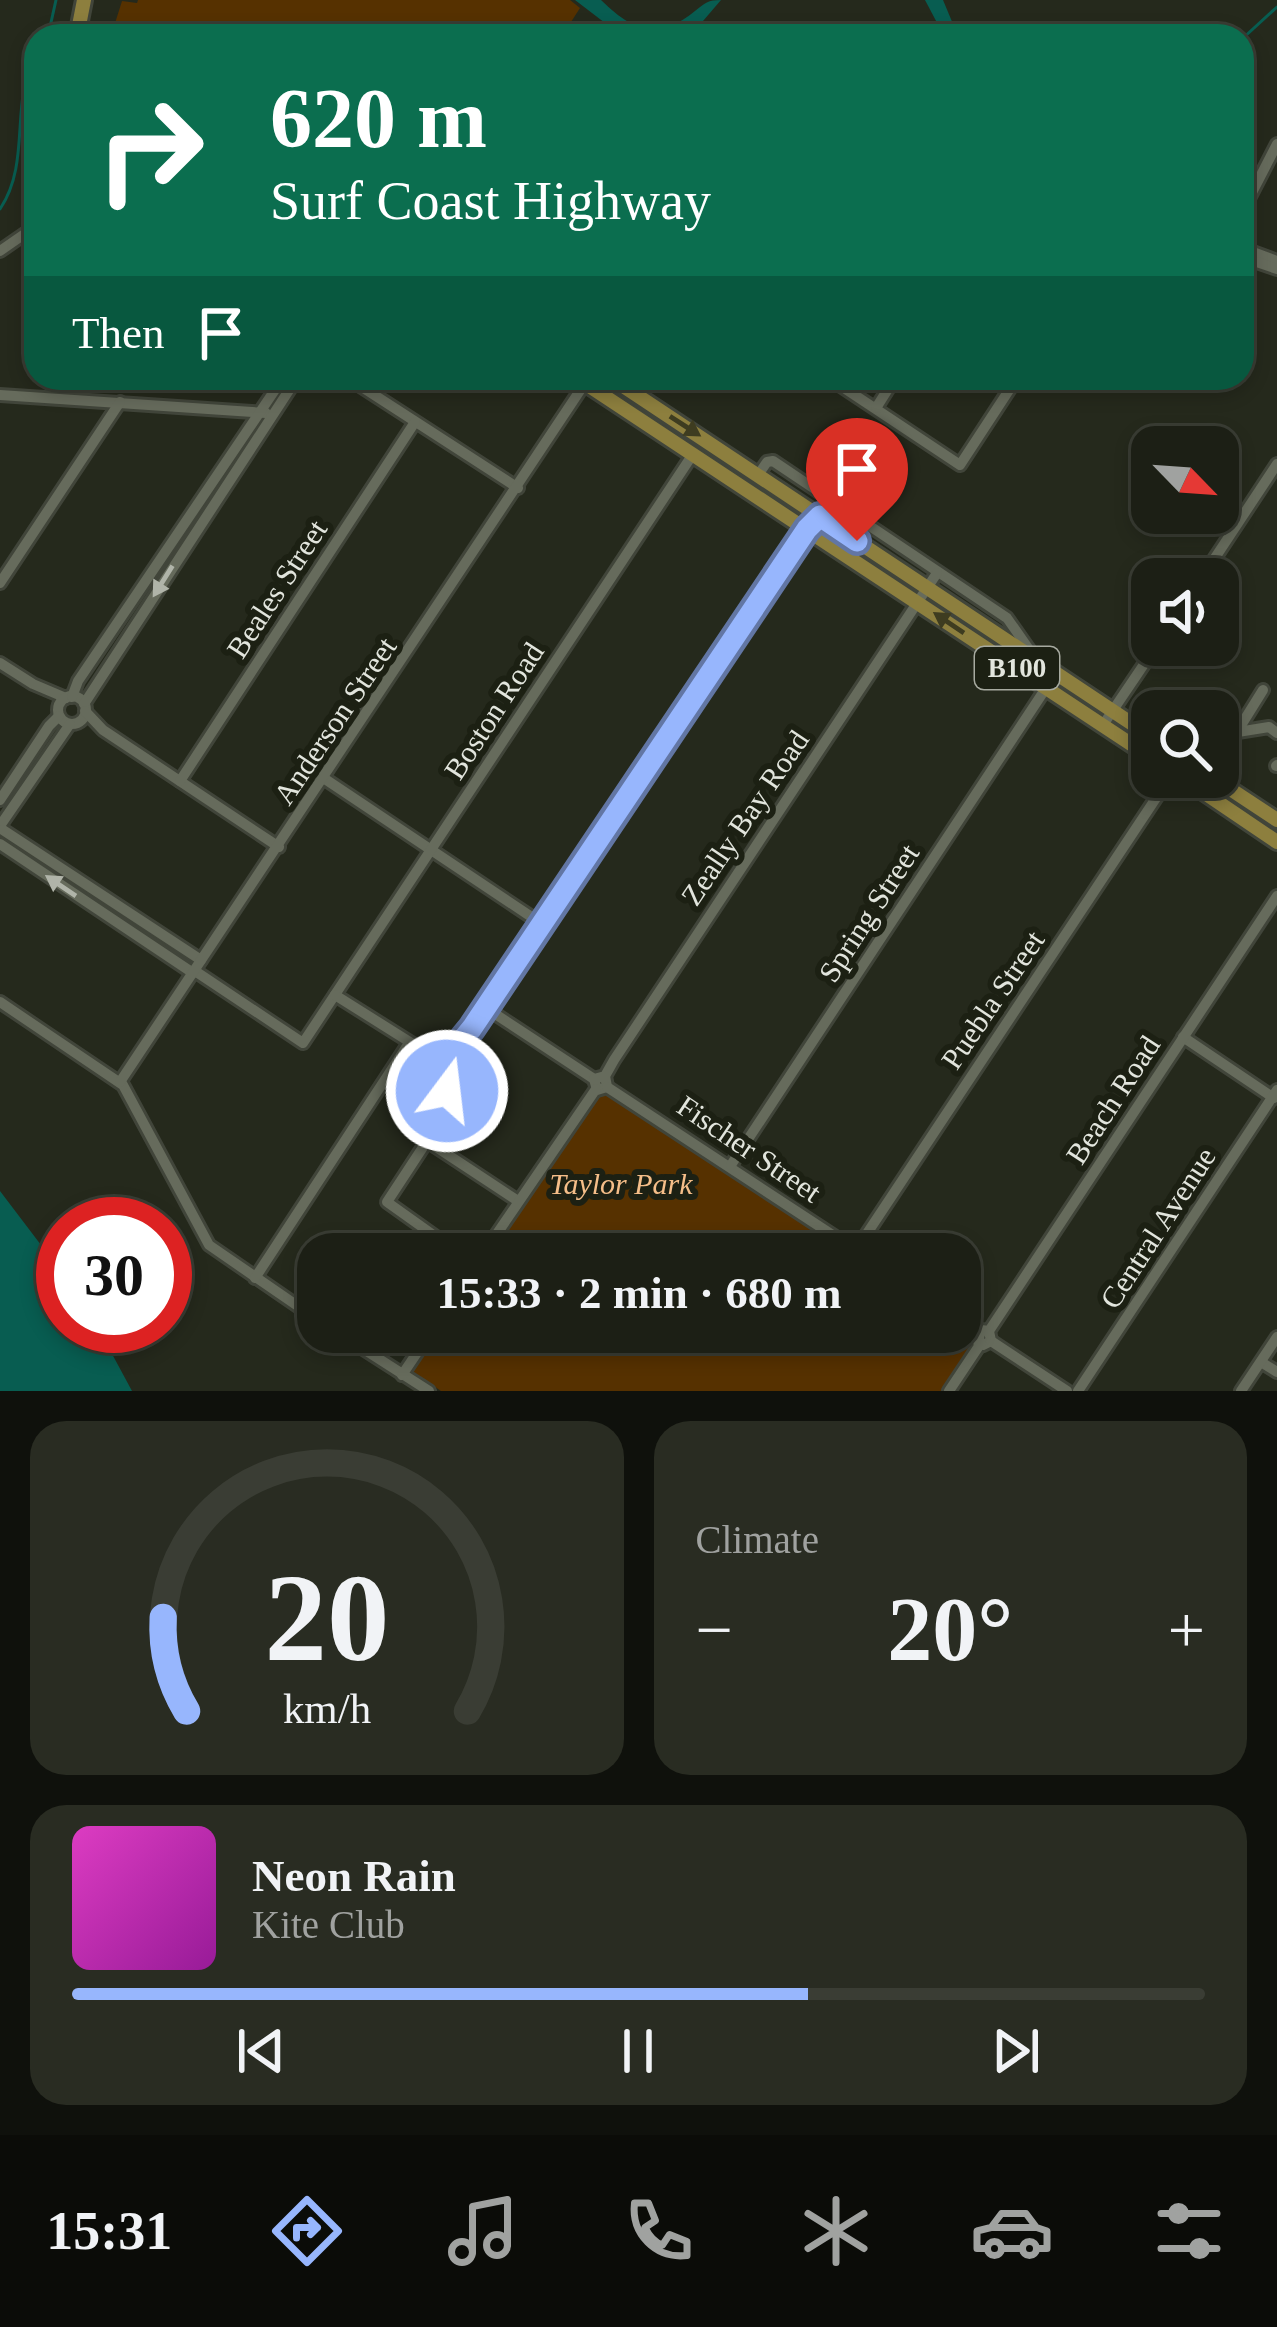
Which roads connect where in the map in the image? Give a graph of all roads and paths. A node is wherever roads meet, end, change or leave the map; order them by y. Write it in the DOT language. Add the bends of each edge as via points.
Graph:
graph roads {
  1 [pos="1277,144"];
  2 [pos="1254,189"];
  3 [pos="277,390"];
  4 [pos="286,390"];
  5 [pos="366,390"];
  6 [pos="578,390"];
  7 [pos="598,390"];
  8 [pos="630,390"];
  9 [pos="642,390"];
  10 [pos="847,390"];
  11 [pos="887,390"];
  12 [pos="1009,390"];
  13 [pos="0,394"];
  14 [pos="638,395"];
  15 [pos="120,402"];
  16 [pos="875,408"];
  17 [pos="629,412"];
  18 [pos="266,413"];
  19 [pos="415,422"];
  20 [pos="693,454"];
  21 [pos="1277,464"];
  22 [pos="758,475"];
  23 [pos="518,488"];
  24 [pos="833,502"];
  25 [pos="820,516"];
  26 [pos="807,529"];
  27 [pos="178,530"];
  28 [pos="190,537"];
  29 [pos="1215,558"];
  30 [pos="937,573"];
  31 [pos="0,583"];
  32 [pos="927,587"];
  33 [pos="917,602"];
  34 [pos="118,621"];
  35 [pos="132,630"];
  36 [pos="1039,662"];
  37 [pos="0,663"];
  38 [pos="1143,666"];
  39 [pos="33,685"];
  40 [pos="1046,688"];
  41 [pos="1263,690"];
  42 [pos="69,697"];
  43 [pos="72,715"];
  44 [pos="1108,718"];
  45 [pos="1131,728"];
  46 [pos="1274,728"];
  47 [pos="1239,729"];
  48 [pos="1239,734"];
  49 [pos="1131,739"];
  50 [pos="325,779"];
  51 [pos="180,781"];
  52 [pos="1239,795"];
  53 [pos="1156,798"];
  54 [pos="1212,798"];
  55 [pos="0,800"];
  56 [pos="1277,820"];
  57 [pos="1,830"];
  58 [pos="1277,842"];
  59 [pos="280,847"];
  60 [pos="431,850"];
  61 [pos="100,893"];
  62 [pos="1277,896"];
  63 [pos="91,906"];
  64 [pos="542,924"];
  65 [pos="162,934"];
  66 [pos="154,947"];
  67 [pos="196,968"];
  68 [pos="335,995"];
  69 [pos="0,1002"];
  70 [pos="485,1008"];
  71 [pos="1183,1037"];
  72 [pos="409,1043"];
  73 [pos="448,1064"];
  74 [pos="120,1082"];
  75 [pos="600,1083"];
  76 [pos="1276,1096"];
  77 [pos="427,1141"];
  78 [pos="731,1165"];
  79 [pos="518,1201"];
  80 [pos="431,1233"];
  81 [pos="497,1233"];
  82 [pos="831,1233"];
  83 [pos="871,1233"];
  84 [pos="255,1278"];
  85 [pos="297,1305"];
  86 [pos="981,1334"];
  87 [pos="985,1337"];
  88 [pos="1277,1337"];
  89 [pos="369,1353"];
  90 [pos="417,1353"];
  91 [pos="1261,1362"];
  92 [pos="1277,1372"];
  93 [pos="403,1375"];
  94 [pos="429,1391"];
  95 [pos="949,1391"];
  96 [pos="1066,1391"];
  97 [pos="1078,1391"];
  98 [pos="1241,1391"];
  1 -- 2 [label="street"];
  3 -- 18 [label="street"];
  4 -- 18 [label="street"];
  5 -- 19 [label="street"];
  6 -- 23 [label="street, Anderson Street"];
  7 -- 17 [label="main road, B100"];
  8 -- 14 [label="main road, B100"];
  9 -- 14 [label="street"];
  10 -- 16 [label="street"];
  11 -- 16 [label="street"];
  12 -- 16 [label="street" via="960,465"];
  13 -- 15 [label="street"];
  14 -- 17 [label="main road"];
  14 -- 22 [label="main road, B100, one-way"];
  15 -- 18 [label="street"];
  15 -- 31 [label="street"];
  17 -- 20 [label="main road, B100"];
  18 -- 27 [label="street"];
  18 -- 28 [label="street"];
  19 -- 23 [label="street"];
  19 -- 51 [label="street, Beales Street"];
  20 -- 26 [label="main road, B100"];
  20 -- 60 [label="street, Boston Road"];
  21 -- 29 [label="street"];
  22 -- 24 [label="street" via="772,461"];
  22 -- 25 [label="main road, B100"];
  23 -- 50 [label="street, Anderson Street"];
  24 -- 25 [label="street"];
  24 -- 30 [label="street"];
  25 -- 26 [label="main road"];
  25 -- 32 [label="main road, B100"];
  26 -- 33 [label="main road, B100"];
  26 -- 64 [label="street"];
  27 -- 28 [label="street"];
  27 -- 34 [label="street"];
  28 -- 35 [label="street, one-way"];
  30 -- 32 [label="street, Zeally Bay Road"];
  30 -- 36 [label="street" via="1006,618"];
  32 -- 33 [label="street, Zeally Bay Road"];
  32 -- 36 [label="main road, B100"];
  40 -- 33 [label="main road, B100, one-way"];
  33 -- 75 [label="street, Zeally Bay Road"];
  34 -- 35 [label="street"];
  34 -- 42 [label="street"];
  35 -- 43 [label="street"];
  36 -- 44 [label="main road, B100"];
  37 -- 39 [label="street"];
  38 -- 44 [label="street"];
  39 -- 42 [label="street"];
  39 -- 43 [label="street"];
  40 -- 44 [label="main road, B100"];
  40 -- 78 [label="street, Spring Street"];
  41 -- 47 [label="street"];
  42 -- 43 [label="street"];
  42 -- 43 [label="street"];
  43 -- 51 [label="street"];
  43 -- 55 [label="street" via="49,726"];
  43 -- 57 [label="street"];
  44 -- 45 [label="main road, B100"];
  44 -- 49 [label="main road, B100"];
  46 -- 48 [label="street"];
  50 -- 59 [label="street, Anderson Street"];
  50 -- 60 [label="street"];
  51 -- 59 [label="street"];
  52 -- 56 [label="main road"];
  53 -- 83 [label="street, Puebla Street"];
  54 -- 58 [label="main road"];
  57 -- 61 [label="street"];
  63 -- 57 [label="street, one-way"];
  59 -- 67 [label="street, Anderson Street"];
  60 -- 64 [label="street"];
  60 -- 68 [label="street, Boston Road"];
  61 -- 63 [label="street"];
  61 -- 65 [label="street"];
  62 -- 71 [label="street, Beach Road"];
  63 -- 66 [label="street"];
  64 -- 70 [label="street"];
  65 -- 66 [label="street"];
  65 -- 67 [label="street"];
  66 -- 67 [label="street"];
  67 -- 68 [label="street, Boston Road" via="303,1043"];
  67 -- 74 [label="street, Anderson Street"];
  68 -- 72 [label="street"];
  69 -- 74 [label="street"];
  70 -- 73 [label="street"];
  70 -- 75 [label="street, Fischer Street"];
  71 -- 76 [label="street"];
  71 -- 87 [label="street, Beach Road"];
  72 -- 73 [label="street"];
  72 -- 84 [label="street"];
  73 -- 77 [label="street" via="448,1096"];
  74 -- 84 [label="street" via="206,1240"];
  75 -- 78 [label="street, Fischer Street"];
  75 -- 79 [label="street, Zeally Bay Road"];
  76 -- 97 [label="street, Central Avenue"];
  77 -- 79 [label="street"];
  77 -- 80 [label="street" via="387,1202"];
  78 -- 82 [label="street, Fischer Street"];
  79 -- 81 [label="street, Zeally Bay Road"];
  84 -- 85 [label="street"];
  86 -- 87 [label="street"];
  87 -- 95 [label="street, Beach Road"];
  87 -- 96 [label="street"];
  88 -- 91 [label="street"];
  89 -- 93 [label="street"];
  90 -- 93 [label="street"];
  91 -- 92 [label="street"];
  91 -- 98 [label="street"];
  93 -- 94 [label="street"];
}
